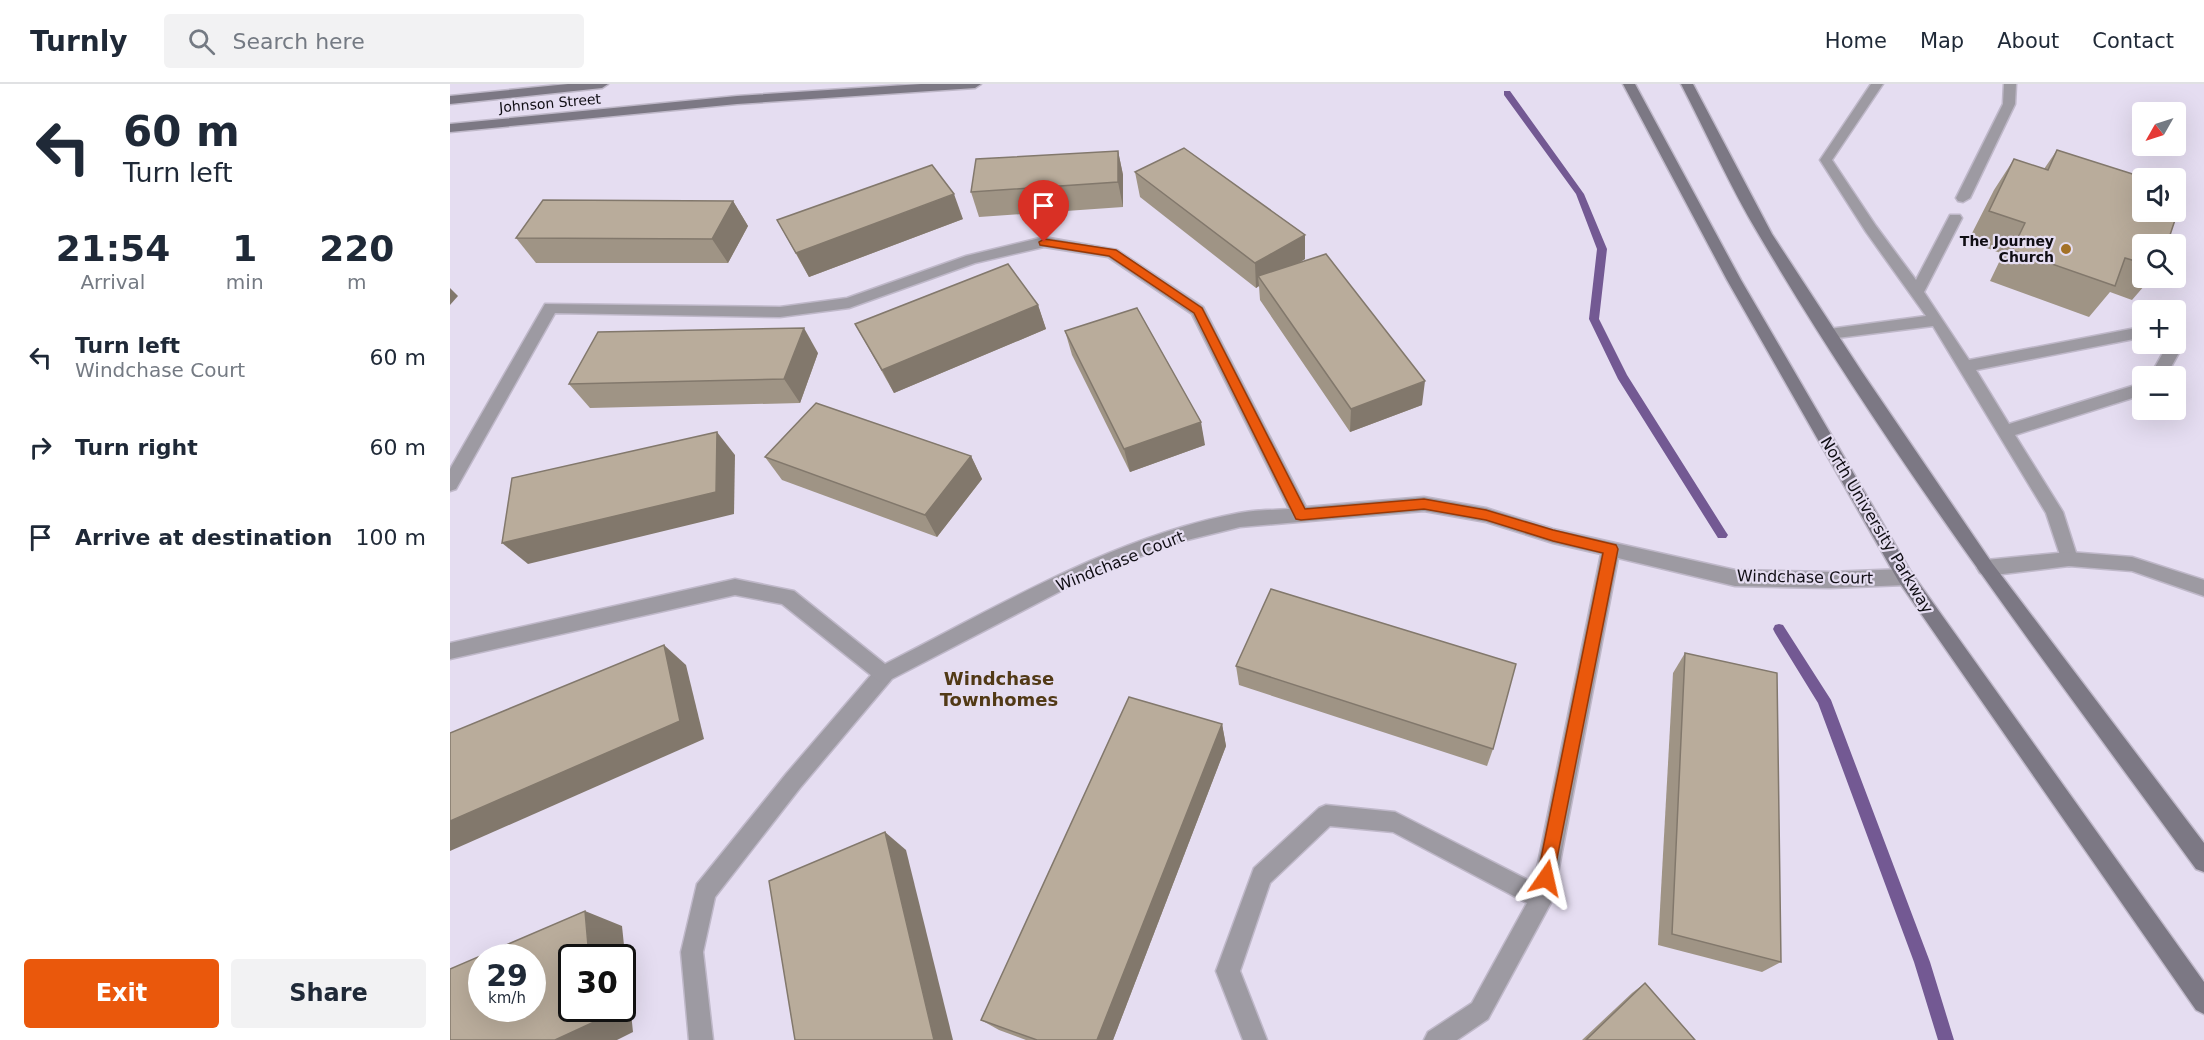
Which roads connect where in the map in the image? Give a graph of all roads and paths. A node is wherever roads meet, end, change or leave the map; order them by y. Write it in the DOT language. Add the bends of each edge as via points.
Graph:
graph roads {
  1 [pos="602,84"];
  2 [pos="975,84"];
  3 [pos="1629,84"];
  4 [pos="1688,84"];
  5 [pos="1876,84"];
  6 [pos="2010,84"];
  7 [pos="450,100"];
  8 [pos="450,128"];
  9 [pos="1963,198"];
  10 [pos="1954,218"];
  11 [pos="1917,292"];
  12 [pos="1937,320"];
  13 [pos="1829,334"];
  14 [pos="2132,334"];
  15 [pos="1964,367"];
  16 [pos="2132,392"];
  17 [pos="2004,432"];
  18 [pos="450,484"];
  19 [pos="1301,515"];
  20 [pos="1611,549"];
  21 [pos="2069,559"];
  22 [pos="1986,568"];
  23 [pos="1905,577"];
  24 [pos="2204,588"];
  25 [pos="450,651"];
  26 [pos="884,674"];
  27 [pos="2204,861"];
  28 [pos="1542,899"];
  29 [pos="2204,1002"];
  30 [pos="701,1040"];
  31 [pos="1255,1040"];
  32 [pos="1436,1040"];
  1 -- 7 [label="main road, Johnson Street"];
  2 -- 8 [label="main road, Johnson Street" via="737,100"];
  3 -- 23 [label="main road, North University Parkway" via="1734,280"];
  4 -- 13 [label="main road" via="1765,234"];
  5 -- 11 [label="street" via="1826,160"];
  6 -- 9 [label="street" via="2009,104"];
  10 -- 11 [label="street"];
  11 -- 12 [label="street"];
  12 -- 13 [label="street"];
  12 -- 15 [label="street"];
  13 -- 22 [label="main road"];
  14 -- 15 [label="street"];
  15 -- 17 [label="street"];
  16 -- 17 [label="street"];
  17 -- 21 [label="street" via="2054,512"];
  18 -- 19 [label="street" via="550,308 792,311 849,303 971,259 1044,242 1112,253 1198,310"];
  19 -- 20 [label="street, Windchase Court" via="1424,504 1486,515"];
  19 -- 26 [label="street, Windchase Court" via="1240,520 1168,538 1074,576"];
  20 -- 23 [label="street, Windchase Court" via="1735,578"];
  20 -- 28 [label="street"];
  21 -- 22 [label="street"];
  21 -- 24 [label="street" via="2132,564"];
  22 -- 27 [label="main road"];
  23 -- 29 [label="main road, North University Parkway"];
  25 -- 26 [label="street" via="735,587 787,597"];
  26 -- 30 [label="street" via="705,892 692,952"];
  28 -- 31 [label="street" via="1395,822 1326,815 1262,876 1228,971"];
  28 -- 32 [label="street" via="1480,1011"];
}
